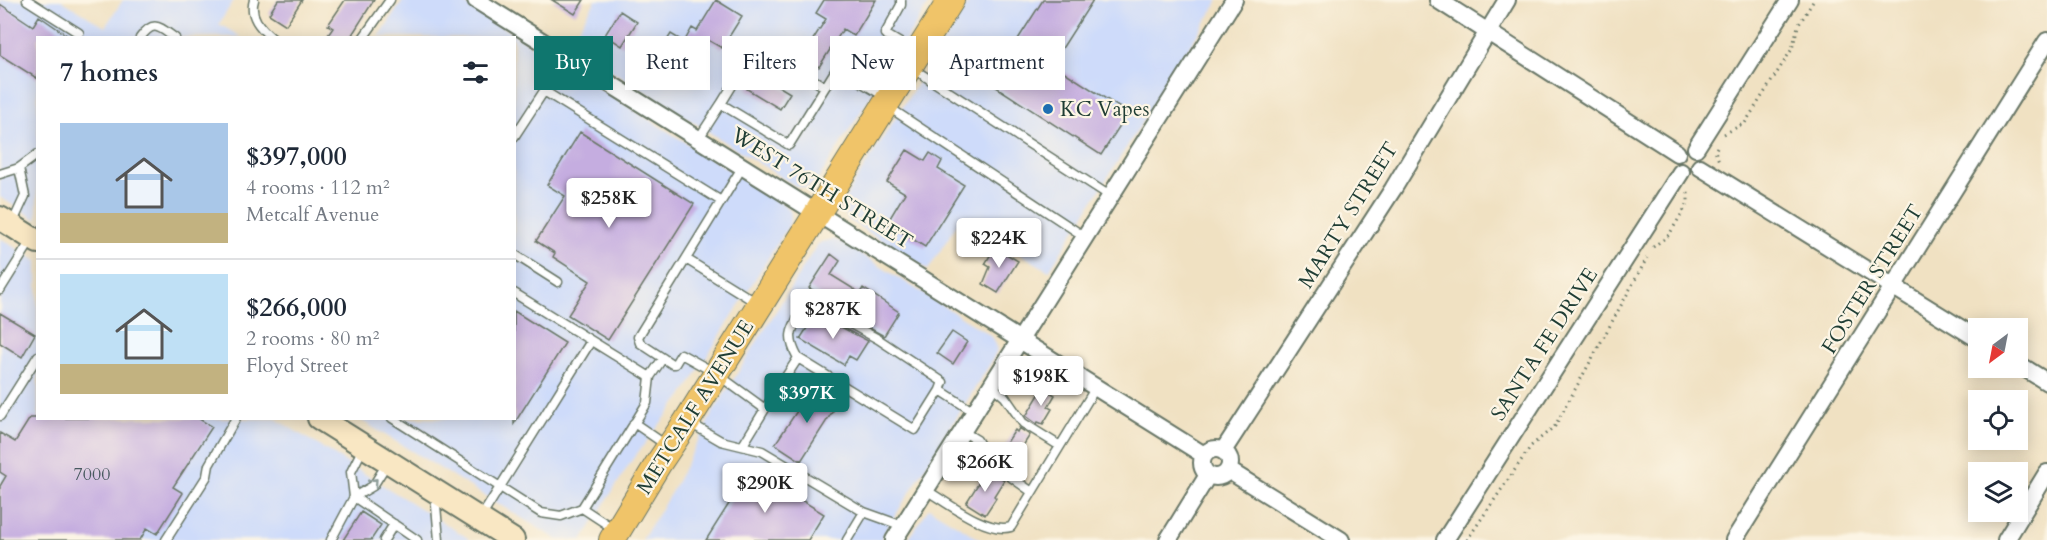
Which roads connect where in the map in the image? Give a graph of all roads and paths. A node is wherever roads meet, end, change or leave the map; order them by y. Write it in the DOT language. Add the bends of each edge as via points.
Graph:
graph roads {
  1 [pos="27,0"];
  2 [pos="254,0"];
  3 [pos="390,0"];
  4 [pos="476,0"];
  5 [pos="951,0"];
  6 [pos="1234,0"];
  7 [pos="1438,0"];
  8 [pos="1507,0"];
  9 [pos="1790,0"];
  10 [pos="1814,0"];
  11 [pos="901,2"];
  12 [pos="1488,31"];
  13 [pos="79,33"];
  14 [pos="141,36"];
  15 [pos="172,36"];
  16 [pos="270,36"];
  17 [pos="364,36"];
  18 [pos="534,36"];
  19 [pos="887,36"];
  20 [pos="2047,41"];
  21 [pos="916,57"];
  22 [pos="916,61"];
  23 [pos="613,85"];
  24 [pos="825,87"];
  25 [pos="895,90"];
  26 [pos="544,91"];
  27 [pos="888,102"];
  28 [pos="721,105"];
  29 [pos="516,134"];
  30 [pos="699,138"];
  31 [pos="1696,148"];
  32 [pos="1677,153"];
  33 [pos="36,156"];
  34 [pos="743,166"];
  35 [pos="20,168"];
  36 [pos="1704,170"];
  37 [pos="1681,172"];
  38 [pos="0,174"];
  39 [pos="1110,196"];
  40 [pos="721,201"];
  41 [pos="819,212"];
  42 [pos="6,222"];
  43 [pos="1084,237"];
  44 [pos="35,241"];
  45 [pos="1653,247"];
  46 [pos="516,255"];
  47 [pos="1647,257"];
  48 [pos="686,259"];
  49 [pos="558,282"];
  50 [pos="1894,286"];
  51 [pos="0,290"];
  52 [pos="516,294"];
  53 [pos="760,305"];
  54 [pos="1968,333"];
  55 [pos="1020,339"];
  56 [pos="591,341"];
  57 [pos="663,358"];
  58 [pos="798,358"];
  59 [pos="36,359"];
  60 [pos="2028,370"];
  61 [pos="717,374"];
  62 [pos="650,378"];
  63 [pos="2047,382"];
  64 [pos="991,385"];
  65 [pos="1096,387"];
  66 [pos="940,390"];
  67 [pos="765,409"];
  68 [pos="974,412"];
  69 [pos="0,416"];
  70 [pos="235,420"];
  71 [pos="395,420"];
  72 [pos="331,422"];
  73 [pos="687,422"];
  74 [pos="634,423"];
  75 [pos="962,431"];
  76 [pos="743,445"];
  77 [pos="364,446"];
  78 [pos="1060,446"];
  79 [pos="669,448"];
  80 [pos="1223,451"];
  81 [pos="1204,455"];
  82 [pos="388,462"];
  83 [pos="1228,470"];
  84 [pos="2047,473"];
  85 [pos="1208,475"];
  86 [pos="500,487"];
  87 [pos="926,490"];
  88 [pos="435,491"];
  89 [pos="1032,492"];
  90 [pos="354,497"];
  91 [pos="582,508"];
  92 [pos="864,512"];
  93 [pos="480,519"];
  94 [pos="394,524"];
  95 [pos="898,533"];
  96 [pos="615,536"];
  97 [pos="166,540"];
  98 [pos="331,540"];
  99 [pos="384,540"];
  100 [pos="417,540"];
  101 [pos="439,540"];
  102 [pos="513,540"];
  103 [pos="847,540"];
  104 [pos="1168,540"];
  105 [pos="1341,540"];
  106 [pos="1445,540"];
  107 [pos="1467,540"];
  108 [pos="1734,540"];
  109 [pos="2006,540"];
  1 -- 13 [label="lane"];
  2 -- 16 [label="lane" via="257,23"];
  3 -- 17 [label="lane"];
  4 -- 18 [label="street, WEST 76TH STREET"];
  5 -- 21 [label="main road, METCALF AVENUE"];
  6 -- 39 [label="street"];
  7 -- 12 [label="street"];
  8 -- 12 [label="street, MARTY STREET"];
  9 -- 31 [label="street"];
  10 -- 36 [label="path" via="1798,26 1792,49 1745,123 1725,133 1716,151 1719,161"];
  11 -- 19 [label="lane"];
  12 -- 32 [label="street"];
  12 -- 80 [label="street, MARTY STREET" via="1392,189"];
  14 -- 15 [label="lane" via="153,26"];
  20 -- 50 [label="street, FOSTER STREET"];
  22 -- 39 [label="lane"];
  23 -- 30 [label="street, WEST 76TH STREET"];
  24 -- 27 [label="lane" via="837,68"];
  24 -- 28 [label="lane" via="789,145"];
  24 -- 28 [label="lane" via="757,45"];
  25 -- 27 [label="main road, METCALF AVENUE"];
  26 -- 29 [label="lane"];
  26 -- 40 [label="lane"];
  27 -- 41 [label="main road, METCALF AVENUE"];
  27 -- 43 [label="lane"];
  28 -- 30 [label="lane"];
  30 -- 34 [label="street, WEST 76TH STREET"];
  31 -- 32 [label="street" via="1684,147"];
  31 -- 36 [label="street"];
  32 -- 37 [label="street" via="1675,162"];
  33 -- 35 [label="lane"];
  34 -- 40 [label="lane"];
  34 -- 41 [label="street, WEST 76TH STREET"];
  35 -- 38 [label="lane"];
  35 -- 42 [label="lane" via="25,195"];
  36 -- 37 [label="street"];
  36 -- 45 [label="path" via="1688,188 1688,203 1670,235"];
  36 -- 50 [label="street"];
  37 -- 106 [label="street, SANTA FE DRIVE"];
  39 -- 43 [label="street"];
  40 -- 48 [label="lane"];
  41 -- 53 [label="main road, METCALF AVENUE"];
  41 -- 55 [label="street, WEST 76TH STREET"];
  42 -- 44 [label="main road"];
  43 -- 55 [label="street"];
  44 -- 51 [label="lane"];
  46 -- 49 [label="lane"];
  47 -- 107 [label="path" via="1555,426 1531,446"];
  48 -- 53 [label="lane"];
  48 -- 57 [label="lane" via="638,337 640,343"];
  50 -- 54 [label="street"];
  50 -- 108 [label="street, FOSTER STREET"];
  52 -- 56 [label="lane"];
  53 -- 61 [label="main road, METCALF AVENUE"];
  55 -- 64 [label="street"];
  55 -- 65 [label="street, WEST 76TH STREET"];
  56 -- 62 [label="lane"];
  56 -- 86 [label="lane"];
  57 -- 61 [label="lane" via="675,364 681,354"];
  57 -- 62 [label="lane"];
  58 -- 66 [label="lane" via="915,430"];
  58 -- 66 [label="lane" via="790,331 802,310 814,306 878,339 943,382"];
  58 -- 67 [label="lane"];
  59 -- 69 [label="lane"];
  60 -- 63 [label="street"];
  61 -- 67 [label="lane"];
  61 -- 73 [label="main road, METCALF AVENUE"];
  62 -- 74 [label="lane" via="647,403"];
  64 -- 68 [label="street"];
  64 -- 78 [label="lane" via="1023,423"];
  65 -- 78 [label="lane"];
  65 -- 81 [label="street, WEST 76TH STREET"];
  66 -- 68 [label="lane"];
  67 -- 76 [label="lane"];
  68 -- 75 [label="street"];
  70 -- 97 [label="lane" via="209,465 207,476"];
  71 -- 86 [label="lane"];
  72 -- 77 [label="main road"];
  73 -- 76 [label="lane" via="721,441"];
  73 -- 79 [label="main road, METCALF AVENUE"];
  74 -- 79 [label="lane"];
  74 -- 91 [label="lane"];
  75 -- 87 [label="street"];
  75 -- 89 [label="lane" via="977,440 990,462"];
  76 -- 92 [label="lane" via="762,451"];
  77 -- 82 [label="main road"];
  77 -- 90 [label="lane" via="351,472"];
  78 -- 89 [label="lane"];
  79 -- 96 [label="main road, METCALF AVENUE"];
  80 -- 81 [label="street" via="1214,448"];
  80 -- 83 [label="street" via="1230,462"];
  81 -- 85 [label="street" via="1202,465"];
  82 -- 88 [label="main road"];
  90 -- 82 [label="lane, one-way" via="373,486"];
  83 -- 85 [label="street" via="1220,476"];
  83 -- 105 [label="street"];
  84 -- 109 [label="street"];
  85 -- 104 [label="street"];
  86 -- 91 [label="lane" via="541,513 561,516"];
  86 -- 93 [label="lane"];
  87 -- 89 [label="lane" via="981,523 1004,529 1011,527"];
  87 -- 95 [label="street"];
  88 -- 93 [label="main road"];
  88 -- 101 [label="lane"];
  90 -- 94 [label="lane"];
  90 -- 98 [label="lane"];
  91 -- 96 [label="lane"];
  92 -- 95 [label="lane"];
  92 -- 103 [label="lane"];
  93 -- 102 [label="main road"];
  94 -- 99 [label="lane"];
  94 -- 100 [label="lane"];
}
